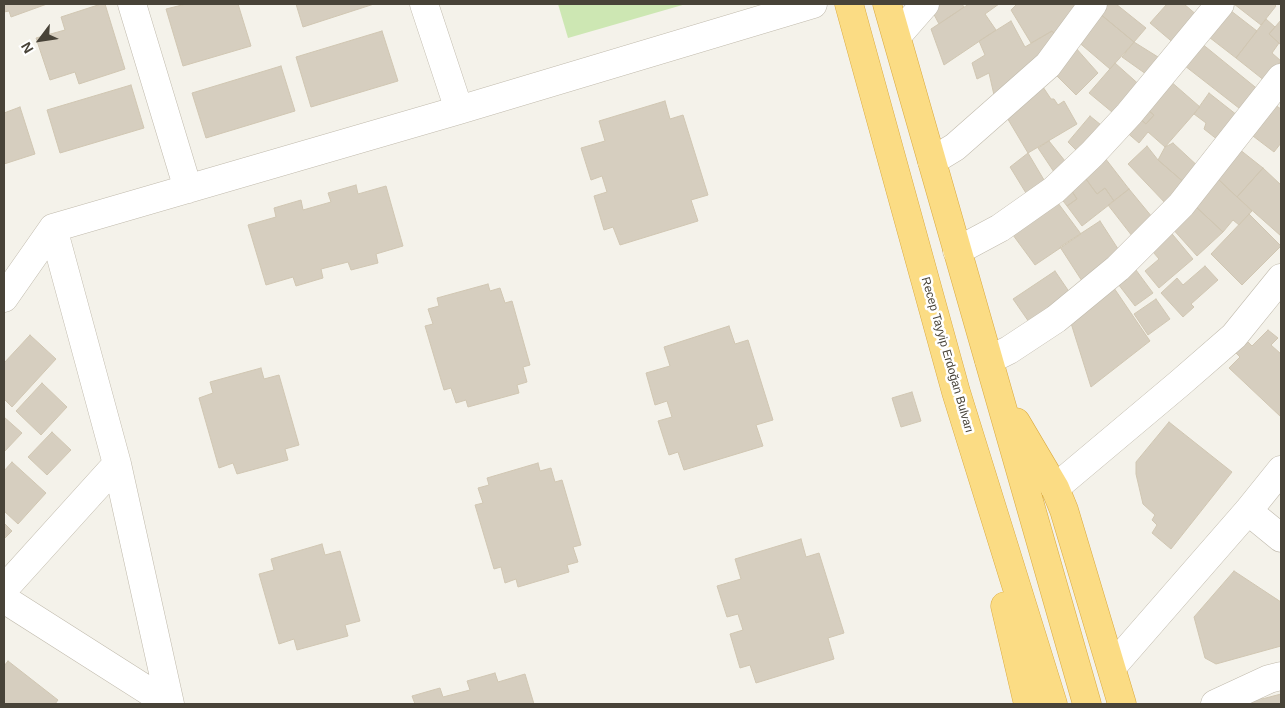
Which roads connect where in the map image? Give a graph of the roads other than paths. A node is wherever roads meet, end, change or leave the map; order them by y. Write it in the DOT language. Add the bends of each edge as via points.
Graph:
graph roads {
  1 [pos="132,4"];
  2 [pos="424,4"];
  3 [pos="814,4"];
  4 [pos="849,4"];
  5 [pos="888,4"];
  6 [pos="925,4"];
  7 [pos="1093,4"];
  8 [pos="1220,4"];
  9 [pos="896,36"];
  10 [pos="1281,78"];
  11 [pos="459,110"];
  12 [pos="932,161"];
  13 [pos="188,189"];
  14 [pos="53,228"];
  15 [pos="957,251"];
  16 [pos="1281,278"];
  17 [pos="4,298"];
  18 [pos="989,360"];
  19 [pos="956,392"];
  20 [pos="998,393"];
  21 [pos="117,464"];
  22 [pos="1281,470"];
  23 [pos="1055,488"];
  24 [pos="1248,512"];
  25 [pos="1281,538"];
  26 [pos="4,589"];
  27 [pos="4,599"];
  28 [pos="1112,667"];
  29 [pos="1281,676"];
  30 [pos="169,704"];
  31 [pos="1028,704"];
  32 [pos="1053,704"];
  33 [pos="1087,704"];
  34 [pos="1122,704"];
  35 [pos="1215,704"];
  1 -- 13 [label="street"];
  2 -- 11 [label="street"];
  3 -- 11 [label="street"];
  4 -- 19 [label="highway, Recep Tayyip Erdoğan Bulvarı"];
  5 -- 9 [label="highway"];
  6 -- 9 [label="street"];
  7 -- 12 [label="street" via="1048,64 955,147"];
  8 -- 15 [label="street" via="1129,114 1054,190 1000,228"];
  9 -- 12 [label="highway"];
  10 -- 18 [label="street" via="1181,205 1118,268 1056,319"];
  11 -- 13 [label="street"];
  12 -- 15 [label="highway"];
  13 -- 14 [label="street"];
  14 -- 17 [label="street"];
  14 -- 21 [label="street"];
  15 -- 18 [label="highway"];
  16 -- 23 [label="street" via="1234,336"];
  18 -- 20 [label="highway"];
  19 -- 31 [label="highway"];
  19 -- 32 [label="highway, Recep Tayyip Erdoğan Bulvarı"];
  20 -- 23 [label="highway"];
  20 -- 33 [label="highway"];
  21 -- 26 [label="street"];
  21 -- 30 [label="street"];
  22 -- 24 [label="street"];
  23 -- 28 [label="highway"];
  24 -- 25 [label="street"];
  24 -- 28 [label="street"];
  27 -- 30 [label="street"];
  28 -- 34 [label="highway"];
  29 -- 35 [label="street"];
}
